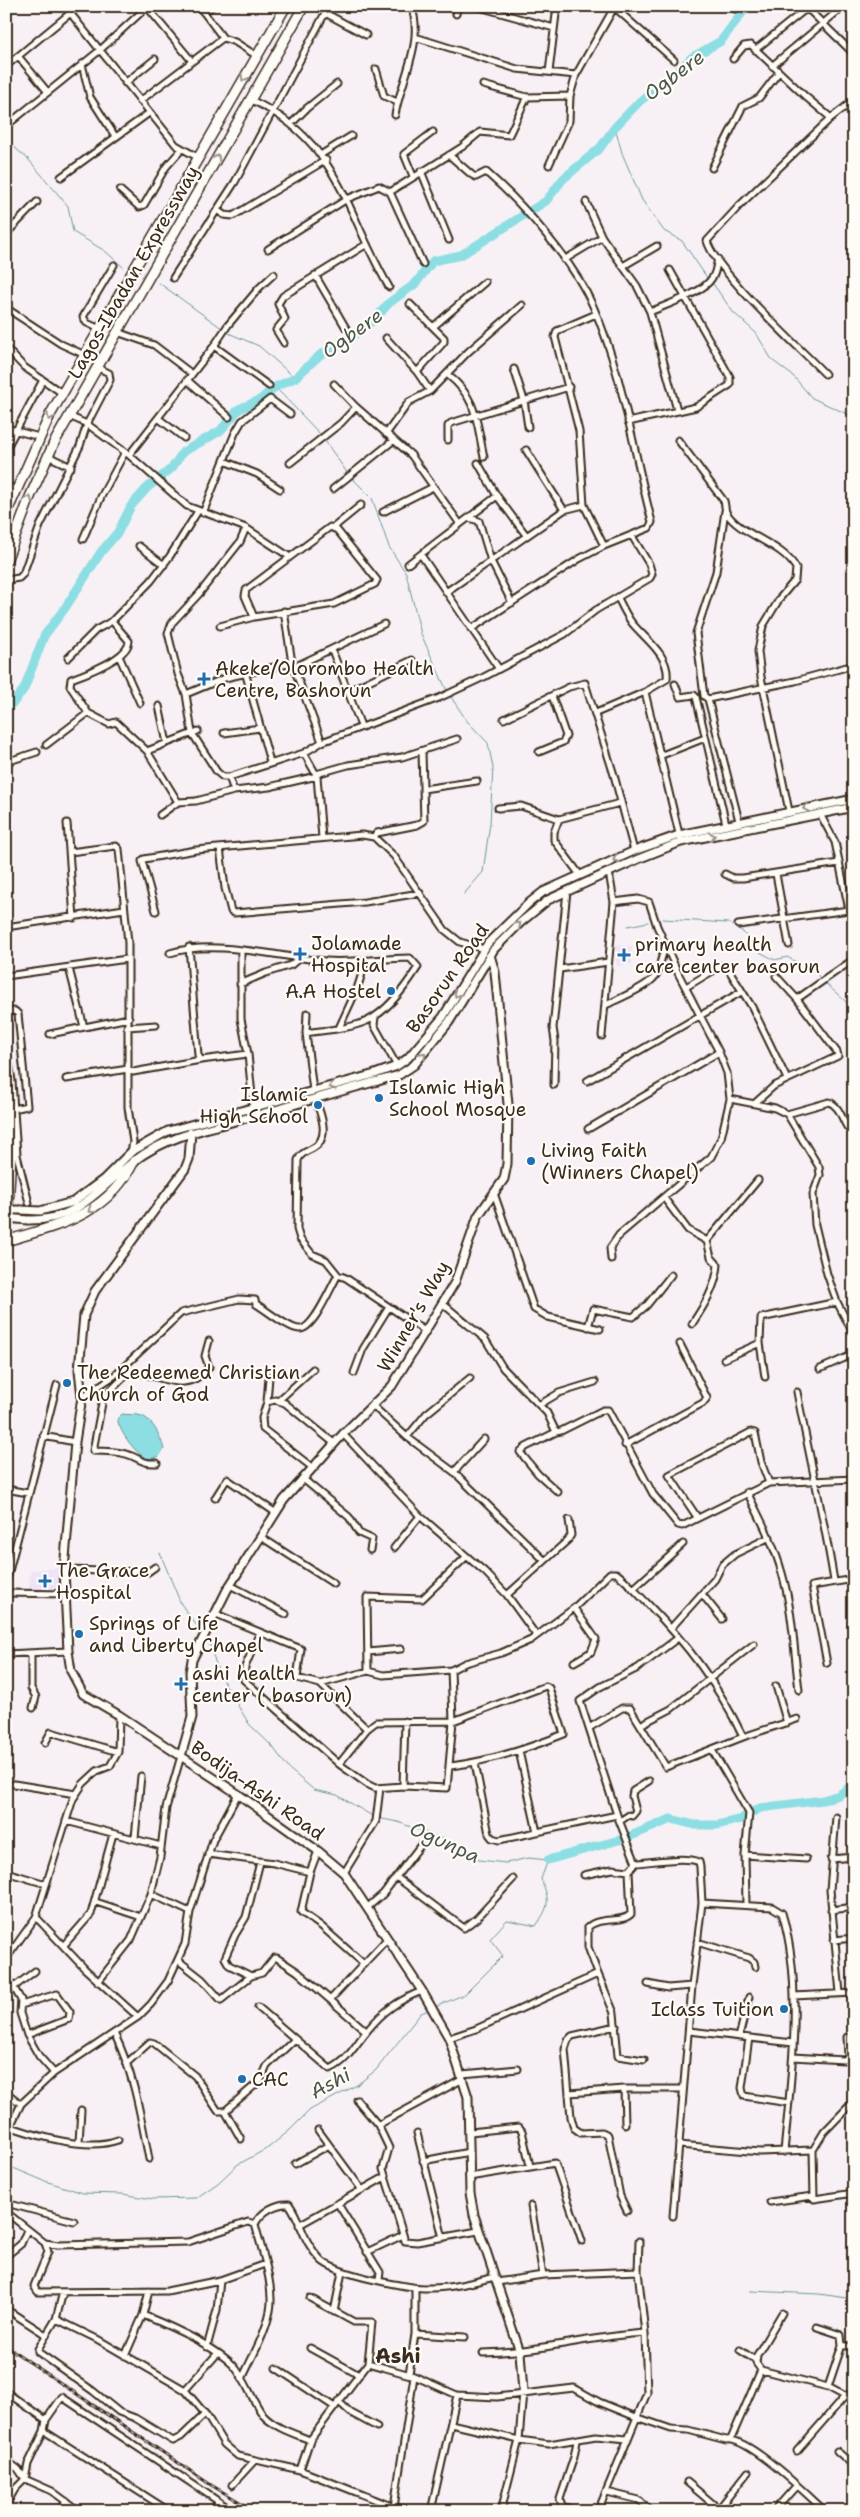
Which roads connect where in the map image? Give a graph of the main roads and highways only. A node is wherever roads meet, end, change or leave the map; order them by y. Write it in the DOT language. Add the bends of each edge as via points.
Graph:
graph roads {
  1 [pos="286,6"];
  2 [pos="304,6"];
  3 [pos="6,514"];
  4 [pos="6,562"];
  5 [pos="6,1086"];
  6 [pos="134,1161"];
  7 [pos="6,1241"];
  1 -- 3 [label="highway, Lagos-Ibadan Expressway, one-way" via="62,393"];
  4 -- 2 [label="highway, Lagos-Ibadan Expressway, one-way" via="48,456 69,416"];
  5 -- 7 [label="highway" via="11,1154"];
  6 -- 7 [label="highway, one-way" via="126,1178 112,1194 82,1216"];
}
